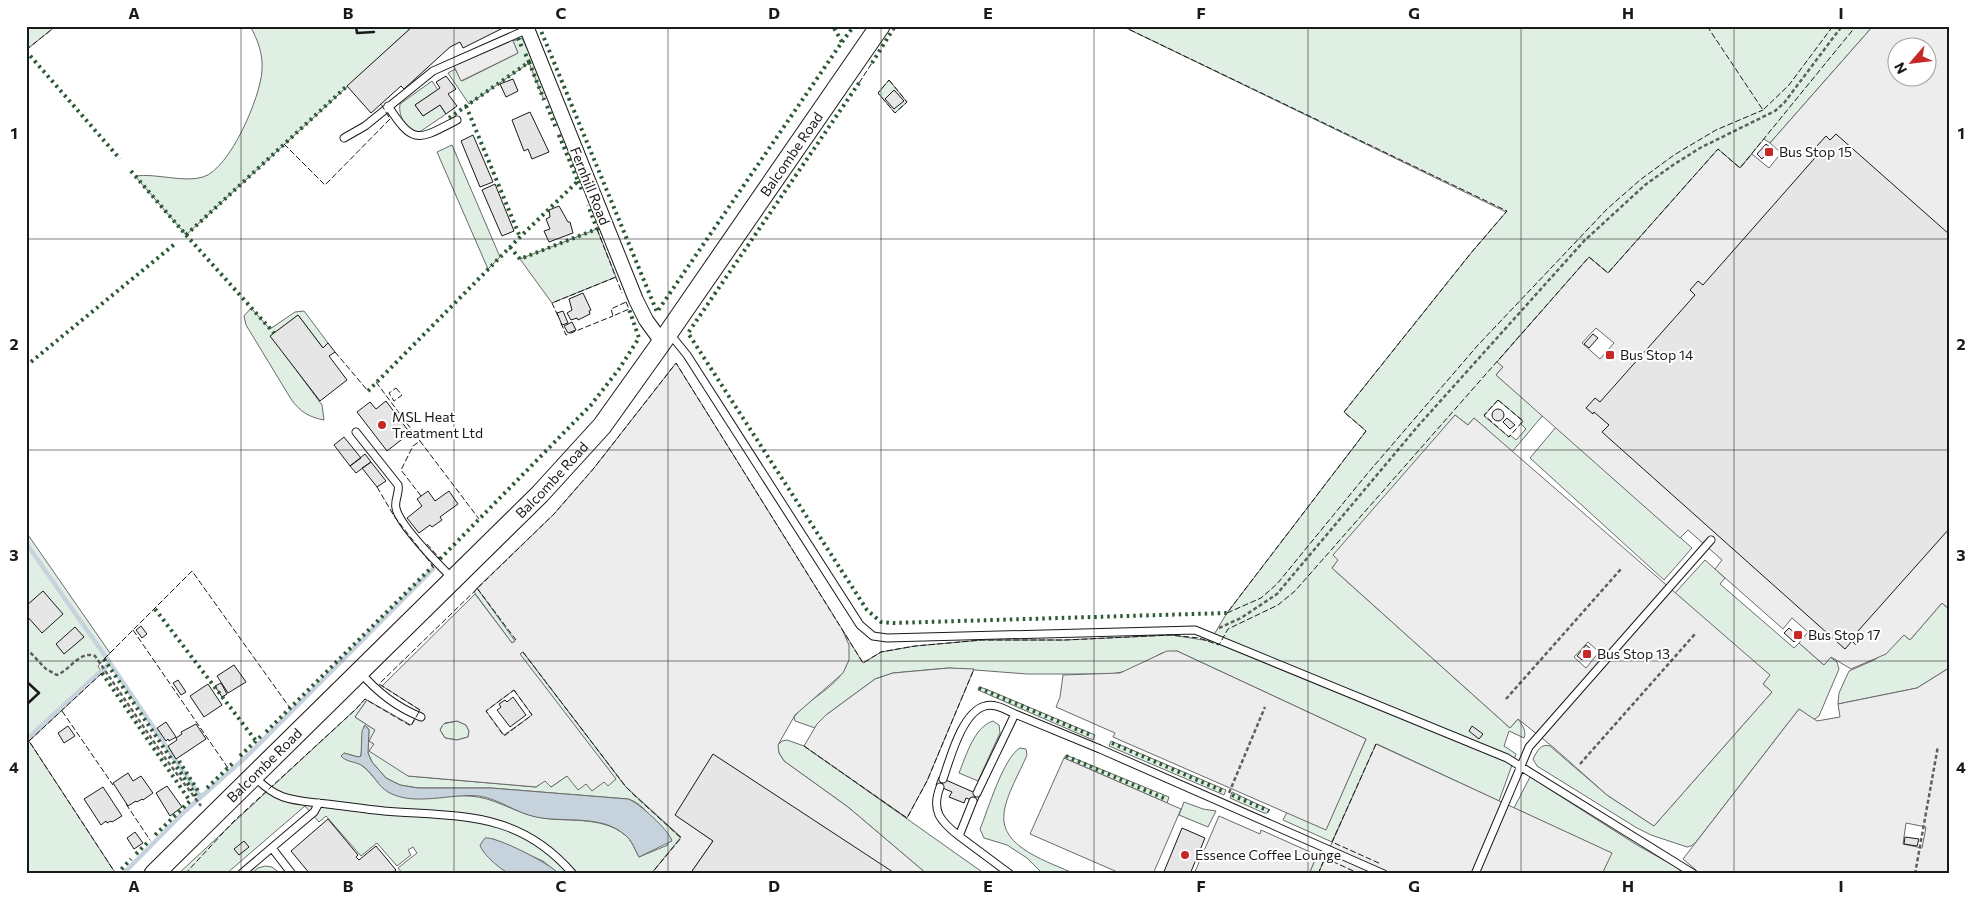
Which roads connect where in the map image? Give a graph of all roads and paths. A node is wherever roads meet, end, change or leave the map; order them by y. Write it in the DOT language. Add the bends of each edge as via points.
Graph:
graph roads {
  1 [pos="880,26"];
  2 [pos="1842,26"];
  3 [pos="527,28"];
  4 [pos="388,106"];
  5 [pos="457,120"];
  6 [pos="344,138"];
  7 [pos="665,337"];
  8 [pos="356,432"];
  9 [pos="1711,540"];
  10 [pos="1621,569"];
  11 [pos="453,580"];
  12 [pos="1215,630"];
  13 [pos="1695,634"];
  14 [pos="26,648"];
  15 [pos="359,672"];
  16 [pos="1506,699"];
  17 [pos="1264,707"];
  18 [pos="1015,714"];
  19 [pos="421,718"];
  20 [pos="1938,746"];
  21 [pos="1580,764"];
  22 [pos="1520,765"];
  23 [pos="254,776"];
  24 [pos="942,779"];
  25 [pos="940,787"];
  26 [pos="977,793"];
  27 [pos="973,801"];
  28 [pos="319,803"];
  29 [pos="1224,804"];
  30 [pos="200,805"];
  31 [pos="959,836"];
  32 [pos="272,848"];
  33 [pos="154,874"];
  34 [pos="241,874"];
  35 [pos="292,874"];
  36 [pos="573,874"];
  37 [pos="1010,874"];
  38 [pos="1384,874"];
  39 [pos="1475,874"];
  40 [pos="1694,874"];
  41 [pos="1915,874"];
  1 -- 7 [label="main road, Balcombe Road"];
  2 -- 12 [label="path" via="1775,111 1673,165 1584,242 1418,426 1277,594 1241,618"];
  3 -- 4 [label="lane" via="433,71"];
  3 -- 7 [label="street, Fernhill Road" via="636,300 646,320"];
  4 -- 5 [label="lane" via="401,126 413,136 425,136"];
  4 -- 6 [label="lane" via="365,126"];
  7 -- 11 [label="main road, Balcombe Road" via="602,426 540,494"];
  7 -- 22 [label="lane" via="688,356 860,625 873,636 1195,630"];
  8 -- 11 [label="lane" via="398,483 396,505 400,517"];
  9 -- 22 [label="lane" via="1542,730"];
  10 -- 16 [label="path"];
  11 -- 15 [label="main road, Balcombe Road"];
  13 -- 21 [label="path"];
  14 -- 30 [label="path" via="54,674 61,674 86,654 95,656"];
  15 -- 19 [label="lane" via="374,689"];
  15 -- 23 [label="main road, Balcombe Road"];
  17 -- 29 [label="path"];
  18 -- 24 [label="lane" via="991,706 982,707 972,714 962,728"];
  18 -- 26 [label="lane"];
  18 -- 29 [label="lane"];
  20 -- 41 [label="path"];
  22 -- 39 [label="lane"];
  22 -- 40 [label="lane"];
  23 -- 28 [label="lane" via="279,796"];
  23 -- 33 [label="main road, Balcombe Road"];
  25 -- 31 [label="lane" via="935,800 937,810 943,821"];
  27 -- 31 [label="lane"];
  28 -- 32 [label="lane" via="314,812"];
  28 -- 36 [label="lane" via="383,811 452,814 492,822 541,845"];
  29 -- 38 [label="lane"];
  31 -- 37 [label="lane"];
  32 -- 34 [label="lane"];
  32 -- 35 [label="lane"];
}
